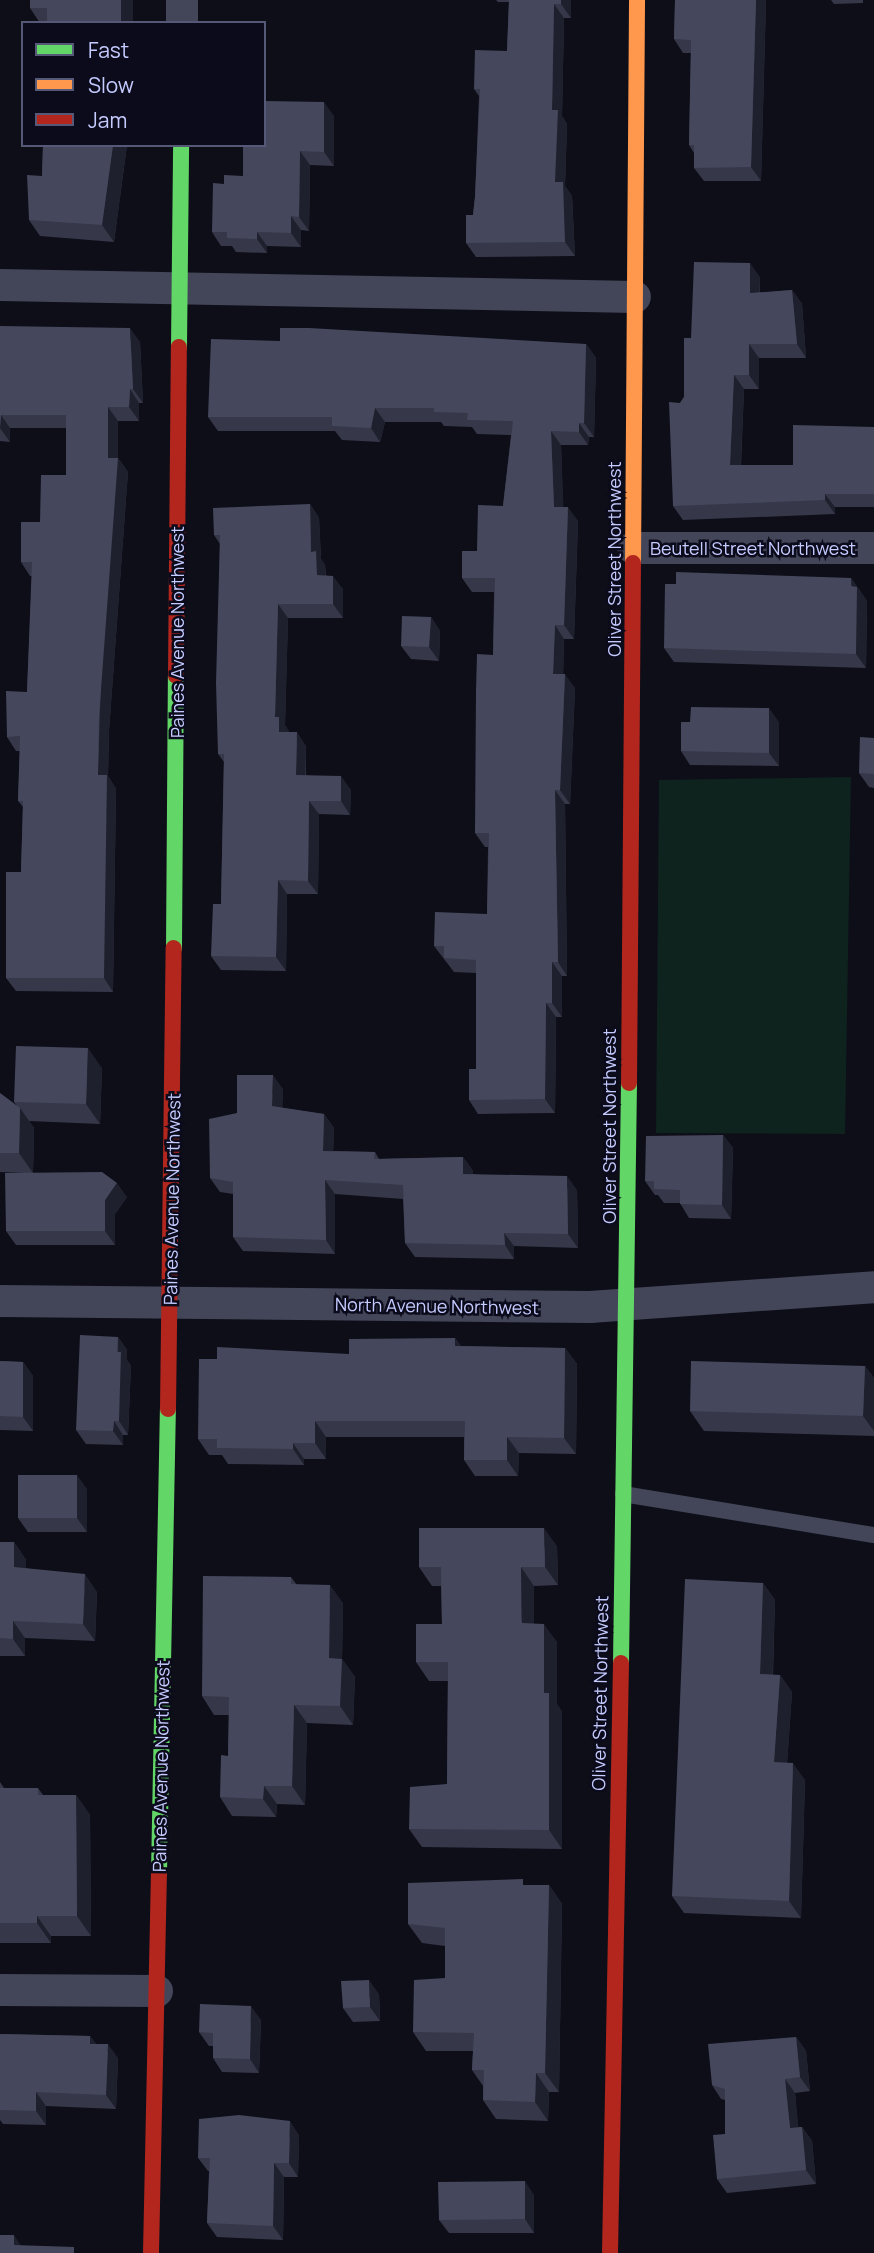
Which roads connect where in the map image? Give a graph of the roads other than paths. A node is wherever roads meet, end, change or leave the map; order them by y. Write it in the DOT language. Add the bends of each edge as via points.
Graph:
graph roads {
  1 [pos="182,0"];
  2 [pos="637,0"];
  3 [pos="182,21"];
  4 [pos="181,147"];
  5 [pos="0,285"];
  6 [pos="180,288"];
  7 [pos="635,297"];
  8 [pos="633,548"];
  9 [pos="874,548"];
  10 [pos="874,1287"];
  11 [pos="0,1301"];
  12 [pos="627,1302"];
  13 [pos="171,1303"];
  14 [pos="623,1494"];
  15 [pos="874,1535"];
  16 [pos="0,1990"];
  17 [pos="157,1991"];
  18 [pos="151,2253"];
  19 [pos="610,2253"];
  1 -- 3 [label="street"];
  2 -- 7 [label="street, Oliver Street Northwest"];
  4 -- 6 [label="street, Paines Avenue Northwest"];
  5 -- 6 [label="street"];
  6 -- 7 [label="street"];
  6 -- 13 [label="street, Paines Avenue Northwest"];
  7 -- 8 [label="street, Oliver Street Northwest"];
  8 -- 9 [label="street, Beutell Street Northwest"];
  8 -- 12 [label="street, Oliver Street Northwest"];
  10 -- 12 [label="street, North Avenue Northwest"];
  11 -- 13 [label="street, North Avenue Northwest"];
  12 -- 13 [label="street, North Avenue Northwest" via="590,1307"];
  12 -- 14 [label="street, Oliver Street Northwest"];
  13 -- 17 [label="street, Paines Avenue Northwest"];
  14 -- 15 [label="lane"];
  14 -- 19 [label="street, Oliver Street Northwest"];
  16 -- 17 [label="street"];
  17 -- 18 [label="street, Paines Avenue Northwest"];
}
